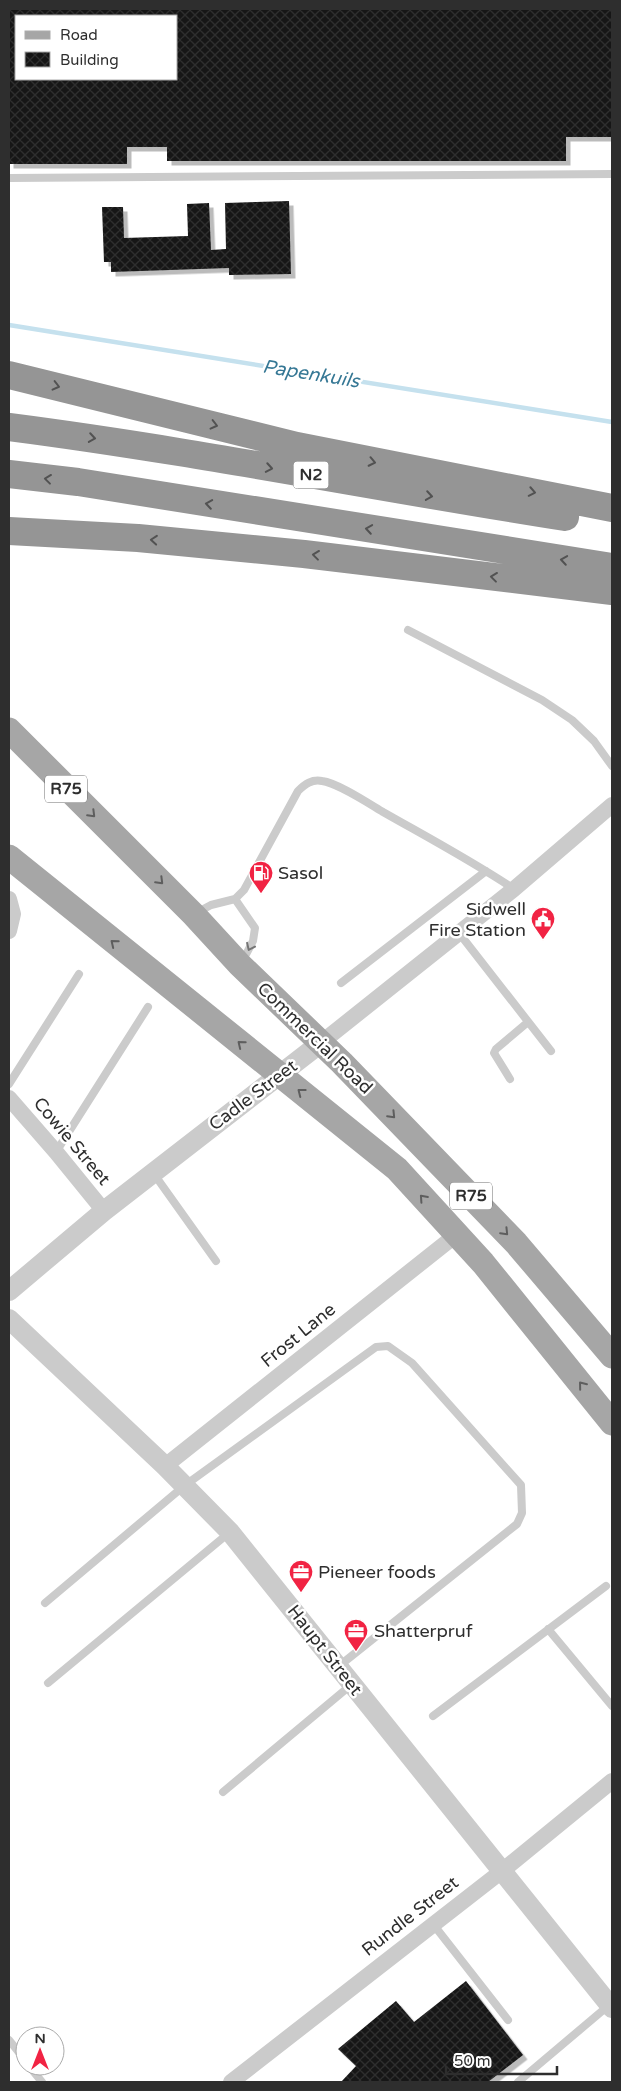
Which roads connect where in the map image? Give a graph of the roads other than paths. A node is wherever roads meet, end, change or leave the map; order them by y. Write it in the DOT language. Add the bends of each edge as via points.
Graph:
graph roads {
  1 [pos="612,174"];
  2 [pos="9,178"];
  3 [pos="9,375"];
  4 [pos="9,427"];
  5 [pos="9,474"];
  6 [pos="612,508"];
  7 [pos="612,524"];
  8 [pos="9,531"];
  9 [pos="612,567"];
  10 [pos="612,591"];
  11 [pos="408,630"];
  12 [pos="9,730"];
  13 [pos="612,766"];
  14 [pos="612,805"];
  15 [pos="9,858"];
  16 [pos="486,871"];
  17 [pos="514,889"];
  18 [pos="9,899"];
  19 [pos="235,899"];
  20 [pos="194,914"];
  21 [pos="9,931"];
  22 [pos="459,933"];
  23 [pos="240,965"];
  24 [pos="79,974"];
  25 [pos="341,983"];
  26 [pos="148,1007"];
  27 [pos="528,1022"];
  28 [pos="322,1042"];
  29 [pos="551,1051"];
  30 [pos="279,1075"];
  31 [pos="510,1079"];
  32 [pos="9,1084"];
  33 [pos="9,1098"];
  34 [pos="56,1152"];
  35 [pos="153,1173"];
  36 [pos="104,1211"];
  37 [pos="456,1234"];
  38 [pos="216,1261"];
  39 [pos="9,1291"];
  40 [pos="9,1319"];
  41 [pos="612,1356"];
  42 [pos="612,1423"];
  43 [pos="165,1466"];
  44 [pos="184,1486"];
  45 [pos="230,1532"];
  46 [pos="606,1586"];
  47 [pos="45,1603"];
  48 [pos="548,1629"];
  49 [pos="338,1666"];
  50 [pos="48,1683"];
  51 [pos="353,1684"];
  52 [pos="612,1706"];
  53 [pos="434,1716"];
  54 [pos="612,1781"];
  55 [pos="223,1792"];
  56 [pos="502,1871"];
  57 [pos="433,1924"];
  58 [pos="611,2006"];
  59 [pos="508,2020"];
  60 [pos="231,2082"];
  61 [pos="518,2082"];
  1 -- 2 [label="lane"];
  3 -- 6 [label="highway, one-way" via="296,446"];
  4 -- 7 [label="highway, N2, one-way"];
  9 -- 5 [label="highway, one-way" via="78,482"];
  10 -- 8 [label="highway, one-way" via="294,553 138,538"];
  11 -- 13 [label="lane" via="542,700 572,720 594,741"];
  12 -- 20 [label="main road, Commercial Road / R75, one-way"];
  14 -- 17 [label="street, Cadle Street"];
  30 -- 15 [label="main road, R75, one-way"];
  16 -- 17 [label="lane"];
  16 -- 19 [label="lane" via="363,800 332,784 316,780 298,791 244,890"];
  16 -- 25 [label="lane"];
  17 -- 22 [label="street, Cadle Street"];
  18 -- 21 [label="street" via="12,914"];
  19 -- 20 [label="lane" via="211,905"];
  19 -- 23 [label="lane, one-way" via="256,932"];
  20 -- 23 [label="main road, Commercial Road / R75"];
  22 -- 27 [label="lane"];
  22 -- 28 [label="street, Cadle Street"];
  23 -- 28 [label="main road, Commercial Road / R75"];
  24 -- 32 [label="lane"];
  26 -- 34 [label="lane"];
  27 -- 29 [label="lane"];
  27 -- 31 [label="lane" via="494,1053"];
  28 -- 30 [label="street, Cadle Street"];
  28 -- 41 [label="main road, Commercial Road / R75, one-way" via="516,1243"];
  30 -- 35 [label="street, Cadle Street"];
  37 -- 30 [label="main road, R75, one-way" via="397,1169"];
  33 -- 34 [label="street, Cowie Street"];
  34 -- 36 [label="street, Cowie Street"];
  35 -- 36 [label="street, Cadle Street"];
  35 -- 38 [label="lane"];
  36 -- 39 [label="street, Cadle Street"];
  42 -- 37 [label="main road, R75, one-way"];
  37 -- 43 [label="street, Frost Lane"];
  40 -- 43 [label="street, Haupt Street"];
  43 -- 44 [label="street, Haupt Street"];
  44 -- 45 [label="street, Haupt Street"];
  44 -- 47 [label="lane"];
  44 -- 49 [label="lane" via="376,1347 388,1346 412,1363 521,1485 522,1512 517,1524"];
  45 -- 49 [label="street, Haupt Street"];
  45 -- 50 [label="lane"];
  46 -- 48 [label="lane"];
  48 -- 52 [label="lane"];
  48 -- 53 [label="lane"];
  49 -- 51 [label="street, Haupt Street"];
  51 -- 55 [label="lane"];
  51 -- 56 [label="street, Haupt Street"];
  54 -- 56 [label="street, Rundle Street"];
  56 -- 57 [label="street, Rundle Street"];
  56 -- 58 [label="street, Haupt Street"];
  57 -- 59 [label="lane"];
  57 -- 60 [label="street, Rundle Street"];
  58 -- 61 [label="lane"];
}
